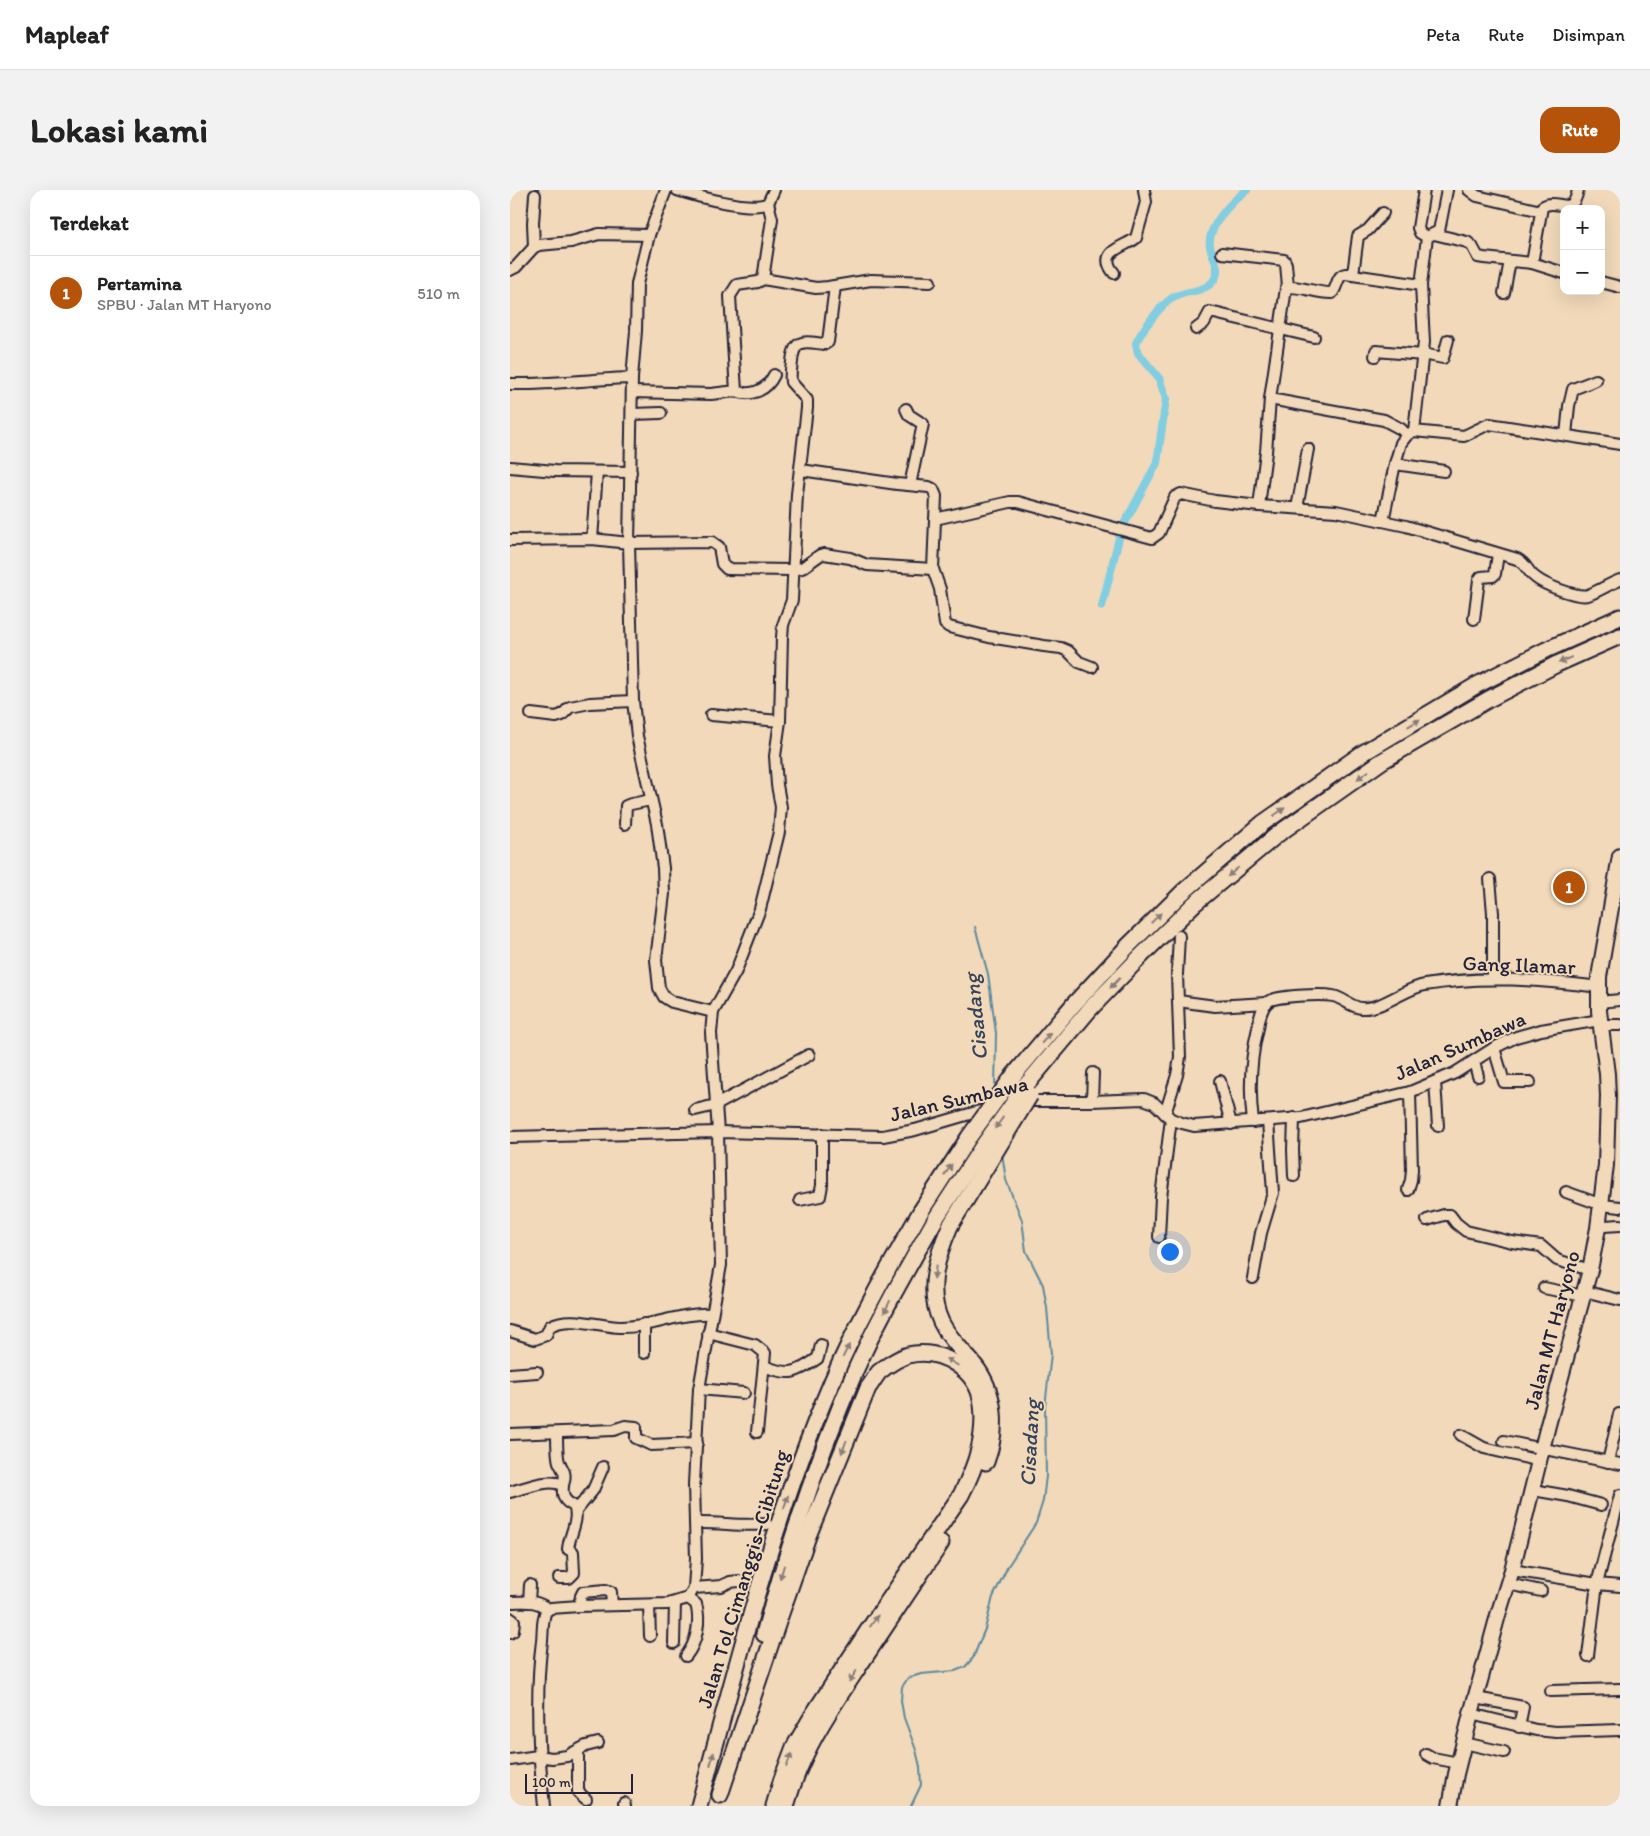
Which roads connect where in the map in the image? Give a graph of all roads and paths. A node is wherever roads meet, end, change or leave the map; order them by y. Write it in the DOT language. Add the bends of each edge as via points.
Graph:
graph roads {
  1 [pos="669,190"];
  2 [pos="677,190"];
  3 [pos="774,190"];
  4 [pos="1144,190"];
  5 [pos="1424,190"];
  6 [pos="1447,190"];
  7 [pos="1469,190"];
  8 [pos="1578,190"];
  9 [pos="535,195"];
  10 [pos="768,203"];
  11 [pos="1571,205"];
  12 [pos="1560,206"];
  13 [pos="1541,211"];
  14 [pos="1383,213"];
  15 [pos="649,235"];
  16 [pos="1430,236"];
  17 [pos="534,246"];
  18 [pos="1222,253"];
  19 [pos="1510,261"];
  20 [pos="1532,263"];
  21 [pos="510,270"];
  22 [pos="1560,272"];
  23 [pos="1114,273"];
  24 [pos="1353,274"];
  25 [pos="763,279"];
  26 [pos="930,282"];
  27 [pos="1605,283"];
  28 [pos="1421,284"];
  29 [pos="835,286"];
  30 [pos="1288,287"];
  31 [pos="1620,287"];
  32 [pos="1504,293"];
  33 [pos="1281,328"];
  34 [pos="1196,329"];
  35 [pos="1314,337"];
  36 [pos="1448,340"];
  37 [pos="1423,355"];
  38 [pos="1375,356"];
  39 [pos="774,375"];
  40 [pos="632,378"];
  41 [pos="1596,380"];
  42 [pos="510,384"];
  43 [pos="736,391"];
  44 [pos="632,392"];
  45 [pos="1270,399"];
  46 [pos="906,409"];
  47 [pos="661,413"];
  48 [pos="632,414"];
  49 [pos="1410,433"];
  50 [pos="1566,435"];
  51 [pos="1620,444"];
  52 [pos="1308,449"];
  53 [pos="1395,464"];
  54 [pos="510,467"];
  55 [pos="801,470"];
  56 [pos="1444,471"];
  57 [pos="597,472"];
  58 [pos="630,472"];
  59 [pos="910,485"];
  60 [pos="1259,506"];
  61 [pos="1298,508"];
  62 [pos="935,519"];
  63 [pos="1383,521"];
  64 [pos="592,539"];
  65 [pos="510,540"];
  66 [pos="629,543"];
  67 [pos="1498,554"];
  68 [pos="933,569"];
  69 [pos="792,570"];
  70 [pos="1620,580"];
  71 [pos="1620,617"];
  72 [pos="1474,619"];
  73 [pos="1614,638"];
  74 [pos="1092,667"];
  75 [pos="633,702"];
  76 [pos="531,714"];
  77 [pos="711,715"];
  78 [pos="780,721"];
  79 [pos="651,800"];
  80 [pos="625,824"];
  81 [pos="1620,856"];
  82 [pos="1490,879"];
  83 [pos="1179,936"];
  84 [pos="1493,978"];
  85 [pos="1599,987"];
  86 [pos="1620,1000"];
  87 [pos="1178,1001"];
  88 [pos="1599,1002"];
  89 [pos="1266,1003"];
  90 [pos="713,1012"];
  91 [pos="1600,1022"];
  92 [pos="1620,1024"];
  93 [pos="1494,1048"];
  94 [pos="809,1054"];
  95 [pos="1474,1062"];
  96 [pos="1093,1073"];
  97 [pos="1478,1076"];
  98 [pos="1220,1081"];
  99 [pos="1435,1082"];
  100 [pos="1530,1082"];
  101 [pos="1031,1087"];
  102 [pos="1410,1092"];
  103 [pos="1092,1101"];
  104 [pos="716,1106"];
  105 [pos="695,1110"];
  106 [pos="1168,1116"];
  107 [pos="1294,1118"];
  108 [pos="1268,1121"];
  109 [pos="1253,1122"];
  110 [pos="1231,1124"];
  111 [pos="1438,1126"];
  112 [pos="718,1132"];
  113 [pos="822,1134"];
  114 [pos="510,1137"];
  115 [pos="1294,1176"];
  116 [pos="1408,1190"];
  117 [pos="1566,1192"];
  118 [pos="800,1200"];
  119 [pos="1602,1205"];
  120 [pos="1620,1206"];
  121 [pos="1427,1220"];
  122 [pos="1620,1225"];
  123 [pos="1598,1228"];
  124 [pos="1159,1237"];
  125 [pos="1590,1270"];
  126 [pos="1253,1278"];
  127 [pos="1544,1288"];
  128 [pos="1584,1293"];
  129 [pos="1620,1300"];
  130 [pos="712,1314"];
  131 [pos="644,1324"];
  132 [pos="510,1331"];
  133 [pos="708,1333"];
  134 [pos="821,1345"];
  135 [pos="644,1353"];
  136 [pos="764,1366"];
  137 [pos="537,1372"];
  138 [pos="510,1374"];
  139 [pos="699,1389"];
  140 [pos="744,1393"];
  141 [pos="1620,1415"];
  142 [pos="757,1432"];
  143 [pos="557,1433"];
  144 [pos="510,1434"];
  145 [pos="1461,1435"];
  146 [pos="1504,1441"];
  147 [pos="697,1443"];
  148 [pos="1541,1455"];
  149 [pos="1608,1462"];
  150 [pos="1620,1464"];
  151 [pos="603,1467"];
  152 [pos="563,1485"];
  153 [pos="1533,1490"];
  154 [pos="510,1492"];
  155 [pos="1620,1495"];
  156 [pos="1601,1504"];
  157 [pos="576,1511"];
  158 [pos="696,1524"];
  159 [pos="767,1524"];
  160 [pos="1512,1570"];
  161 [pos="559,1578"];
  162 [pos="739,1581"];
  163 [pos="1508,1584"];
  164 [pos="1597,1584"];
  165 [pos="530,1585"];
  166 [pos="1620,1586"];
  167 [pos="694,1588"];
  168 [pos="1541,1591"];
  169 [pos="688,1598"];
  170 [pos="510,1602"];
  171 [pos="529,1602"];
  172 [pos="675,1603"];
  173 [pos="612,1605"];
  174 [pos="649,1605"];
  175 [pos="579,1606"];
  176 [pos="548,1609"];
  177 [pos="510,1618"];
  178 [pos="510,1634"];
  179 [pos="650,1636"];
  180 [pos="674,1643"];
  181 [pos="686,1656"];
  182 [pos="1588,1656"];
  183 [pos="1620,1689"];
  184 [pos="1551,1691"];
  185 [pos="1476,1698"];
  186 [pos="1471,1714"];
  187 [pos="1519,1727"];
  188 [pos="1620,1730"];
  189 [pos="598,1743"];
  190 [pos="1464,1743"];
  191 [pos="578,1751"];
  192 [pos="1504,1752"];
  193 [pos="1426,1754"];
  194 [pos="538,1756"];
  195 [pos="510,1760"];
  196 [pos="1459,1763"];
  197 [pos="586,1799"];
  198 [pos="718,1801"];
  199 [pos="544,1806"];
  200 [pos="699,1806"];
  201 [pos="774,1806"];
  202 [pos="786,1806"];
  203 [pos="1452,1806"];
  1 -- 15 [label="street"];
  2 -- 10 [label="street" via="754,207"];
  3 -- 10 [label="street"];
  4 -- 23 [label="street" via="1146,202 1136,238 1116,248 1110,256 1109,265"];
  5 -- 16 [label="street" via="1418,228 1420,233"];
  6 -- 16 [label="street" via="1439,231"];
  7 -- 13 [label="street" via="1477,196"];
  8 -- 11 [label="street" via="1576,201"];
  9 -- 17 [label="street"];
  10 -- 25 [label="street" via="772,219"];
  12 -- 13 [label="street" via="1544,205"];
  13 -- 20 [label="street"];
  14 -- 24 [label="street" via="1358,236"];
  15 -- 17 [label="street" via="599,234 571,242"];
  15 -- 40 [label="street" via="636,284"];
  16 -- 19 [label="street" via="1467,242 1478,257"];
  16 -- 28 [label="street"];
  17 -- 21 [label="street"];
  18 -- 30 [label="street" via="1284,260"];
  19 -- 20 [label="street"];
  19 -- 32 [label="street"];
  20 -- 22 [label="street"];
  24 -- 28 [label="street"];
  24 -- 30 [label="street" via="1343,274 1332,293"];
  25 -- 29 [label="street" via="816,288"];
  25 -- 43 [label="street" via="737,285 730,296"];
  26 -- 29 [label="street" via="871,280"];
  27 -- 31 [label="street"];
  28 -- 37 [label="street"];
  29 -- 55 [label="street" via="828,342 801,342 793,351 790,379 808,406"];
  30 -- 33 [label="street"];
  33 -- 34 [label="street" via="1210,312"];
  33 -- 35 [label="street"];
  33 -- 45 [label="street"];
  36 -- 37 [label="street" via="1443,358"];
  37 -- 38 [label="street" via="1386,346 1376,351"];
  37 -- 49 [label="street"];
  39 -- 43 [label="street" via="766,386 756,392 744,394"];
  40 -- 42 [label="street" via="547,385"];
  40 -- 44 [label="street"];
  41 -- 50 [label="street" via="1573,389"];
  43 -- 44 [label="street" via="704,394"];
  44 -- 48 [label="street"];
  45 -- 49 [label="street" via="1384,420"];
  45 -- 60 [label="street"];
  46 -- 59 [label="street" via="909,415 923,424"];
  47 -- 48 [label="street"];
  48 -- 58 [label="street"];
  49 -- 50 [label="street" via="1464,436 1489,424"];
  49 -- 53 [label="street" via="1401,443"];
  50 -- 51 [label="street"];
  52 -- 61 [label="street"];
  53 -- 56 [label="street"];
  53 -- 63 [label="street"];
  54 -- 57 [label="street"];
  55 -- 59 [label="street"];
  55 -- 69 [label="street"];
  57 -- 58 [label="street"];
  57 -- 64 [label="street"];
  58 -- 66 [label="street"];
  59 -- 62 [label="street" via="933,489 936,496"];
  60 -- 61 [label="street"];
  60 -- 62 [label="street" via="1181,494 1175,497 1158,533 1152,538 1018,502"];
  61 -- 63 [label="street" via="1336,511"];
  62 -- 68 [label="street"];
  63 -- 67 [label="street"];
  64 -- 65 [label="street"];
  64 -- 66 [label="street"];
  66 -- 69 [label="street" via="712,542 719,547 722,564 727,568"];
  66 -- 75 [label="street"];
  67 -- 70 [label="street" via="1524,563 1539,580 1571,593 1587,596"];
  67 -- 72 [label="street" via="1493,576 1479,580"];
  68 -- 69 [label="street" via="867,565 850,558 824,554 802,568"];
  68 -- 74 [label="street" via="946,626 989,637 1061,648 1079,662"];
  69 -- 78 [label="street" via="792,600 782,637"];
  200 -- 71 [label="highway, Jalan Tol Cimanggis–Cibitung, one-way, bridge" via="772,1544 804,1452 841,1361 921,1211 1014,1075 1129,945 1183,892 1263,823 1363,753 1477,685"];
  73 -- 101 [label="highway, Jalan Tol Cimanggis–Cibitung, one-way" via="1489,699 1382,761 1278,834 1194,904 1142,954 1090,1010"];
  75 -- 76 [label="street" via="584,704 570,707 556,717"];
  75 -- 79 [label="street"];
  77 -- 78 [label="street"];
  78 -- 90 [label="street" via="775,756 781,807 777,840 755,924 736,971"];
  79 -- 80 [label="street" via="626,806"];
  79 -- 90 [label="street" via="664,885 656,960 659,988 672,1002"];
  81 -- 85 [label="main road, Jalan MT Haryono"];
  82 -- 84 [label="street" via="1494,913"];
  83 -- 87 [label="street"];
  84 -- 85 [label="street, Gang Ilamar"];
  84 -- 89 [label="street, Gang Ilamar" via="1424,985 1360,1008 1332,996 1279,998"];
  85 -- 88 [label="main road, Jalan MT Haryono"];
  86 -- 88 [label="street"];
  87 -- 89 [label="street" via="1216,1006"];
  87 -- 106 [label="street" via="1180,1057"];
  88 -- 91 [label="main road, Jalan MT Haryono"];
  89 -- 109 [label="street" via="1256,1035 1250,1078"];
  90 -- 104 [label="street" via="711,1043"];
  91 -- 92 [label="street, Jalan Sumbawa"];
  91 -- 93 [label="street, Jalan Sumbawa" via="1525,1034"];
  91 -- 119 [label="main road, Jalan MT Haryono" via="1608,1096"];
  93 -- 95 [label="street, Jalan Sumbawa"];
  93 -- 100 [label="street" via="1504,1082"];
  94 -- 104 [label="street"];
  95 -- 97 [label="street"];
  95 -- 99 [label="street, Jalan Sumbawa"];
  96 -- 103 [label="street"];
  98 -- 110 [label="street"];
  99 -- 102 [label="street, Jalan Sumbawa"];
  99 -- 111 [label="street"];
  101 -- 198 [label="highway, Jalan Tol Cimanggis–Cibitung, one-way, bridge" via="982,1147 936,1218 892,1295 857,1368 795,1529"];
  101 -- 202 [label="highway, one-way, bridge" via="950,1226 938,1253 934,1277 935,1302 941,1322 987,1385 994,1426 990,1452 968,1500 822,1722 804,1755"];
  102 -- 107 [label="street, Jalan Sumbawa"];
  102 -- 116 [label="street" via="1412,1170"];
  103 -- 106 [label="street, Jalan Sumbawa" via="1144,1099"];
  103 -- 113 [label="street, Jalan Sumbawa" via="1005,1104 905,1133 883,1136"];
  104 -- 105 [label="street"];
  104 -- 112 [label="street"];
  106 -- 110 [label="street, Jalan Sumbawa" via="1190,1126"];
  106 -- 124 [label="street"];
  107 -- 108 [label="street, Jalan Sumbawa"];
  107 -- 115 [label="street"];
  108 -- 109 [label="street, Jalan Sumbawa"];
  108 -- 126 [label="street" via="1273,1193 1261,1233"];
  109 -- 110 [label="street, Jalan Sumbawa"];
  112 -- 113 [label="street, Jalan Sumbawa"];
  112 -- 114 [label="street, Jalan Sumbawa"];
  112 -- 130 [label="street" via="721,1265"];
  113 -- 118 [label="street" via="820,1196"];
  117 -- 119 [label="street"];
  119 -- 120 [label="street"];
  119 -- 123 [label="main road, Jalan MT Haryono"];
  121 -- 125 [label="street" via="1448,1214 1466,1231 1541,1246 1557,1260"];
  122 -- 123 [label="street"];
  123 -- 125 [label="main road, Jalan MT Haryono"];
  125 -- 128 [label="main road, Jalan MT Haryono"];
  127 -- 128 [label="street"];
  128 -- 129 [label="street"];
  128 -- 148 [label="main road, Jalan MT Haryono"];
  130 -- 131 [label="street"];
  130 -- 133 [label="street"];
  131 -- 132 [label="street" via="620,1327 559,1322 550,1326 546,1335 538,1339"];
  131 -- 135 [label="street"];
  133 -- 136 [label="street" via="755,1345 765,1353"];
  133 -- 139 [label="street"];
  134 -- 136 [label="street" via="818,1358 793,1373 785,1374"];
  136 -- 142 [label="street"];
  137 -- 138 [label="street"];
  139 -- 140 [label="street"];
  139 -- 147 [label="street"];
  141 -- 149 [label="street"];
  143 -- 144 [label="street"];
  143 -- 147 [label="street" via="614,1430 625,1426 636,1428 636,1438 651,1445"];
  143 -- 152 [label="street" via="559,1462 564,1467"];
  145 -- 148 [label="street" via="1484,1448"];
  146 -- 148 [label="street"];
  147 -- 158 [label="street"];
  148 -- 149 [label="street"];
  148 -- 153 [label="main road, Jalan MT Haryono"];
  149 -- 150 [label="street"];
  151 -- 157 [label="street" via="593,1490"];
  152 -- 154 [label="street" via="547,1483"];
  152 -- 157 [label="street" via="562,1496"];
  153 -- 156 [label="street"];
  153 -- 160 [label="main road, Jalan MT Haryono"];
  155 -- 164 [label="street"];
  157 -- 161 [label="street" via="568,1549 573,1552 574,1573 569,1578"];
  158 -- 159 [label="street"];
  158 -- 167 [label="street"];
  160 -- 163 [label="main road, Jalan MT Haryono"];
  160 -- 164 [label="street"];
  162 -- 167 [label="street"];
  163 -- 168 [label="street"];
  163 -- 185 [label="main road, Jalan MT Haryono"];
  164 -- 166 [label="street"];
  164 -- 182 [label="street"];
  165 -- 171 [label="street"];
  167 -- 169 [label="street"];
  169 -- 172 [label="street"];
  169 -- 181 [label="street" via="696,1604 698,1627"];
  170 -- 171 [label="street"];
  171 -- 176 [label="street" via="540,1603"];
  172 -- 174 [label="street"];
  172 -- 180 [label="street"];
  173 -- 174 [label="street"];
  173 -- 175 [label="street"];
  173 -- 175 [label="street" via="611,1592 606,1590 583,1592"];
  174 -- 179 [label="street"];
  175 -- 176 [label="street"];
  176 -- 194 [label="street" via="540,1660"];
  177 -- 178 [label="street" via="514,1621 514,1631"];
  183 -- 184 [label="street"];
  185 -- 186 [label="main road, Jalan MT Haryono"];
  185 -- 187 [label="street" via="1523,1707"];
  186 -- 187 [label="street"];
  186 -- 190 [label="main road, Jalan MT Haryono"];
  187 -- 188 [label="street" via="1556,1732"];
  189 -- 191 [label="street"];
  190 -- 192 [label="street"];
  190 -- 196 [label="main road, Jalan MT Haryono"];
  191 -- 194 [label="street" via="561,1757"];
  191 -- 197 [label="street" via="578,1792"];
  193 -- 196 [label="street"];
  194 -- 195 [label="street"];
  194 -- 199 [label="street"];
  196 -- 203 [label="main road, Jalan MT Haryono"];
  201 -- 198 [label="highway, one-way" via="794,1748 814,1713 961,1496 973,1472 980,1450 982,1403 970,1377 958,1364 940,1356 908,1355 878,1373 868,1388 805,1546"];
}
